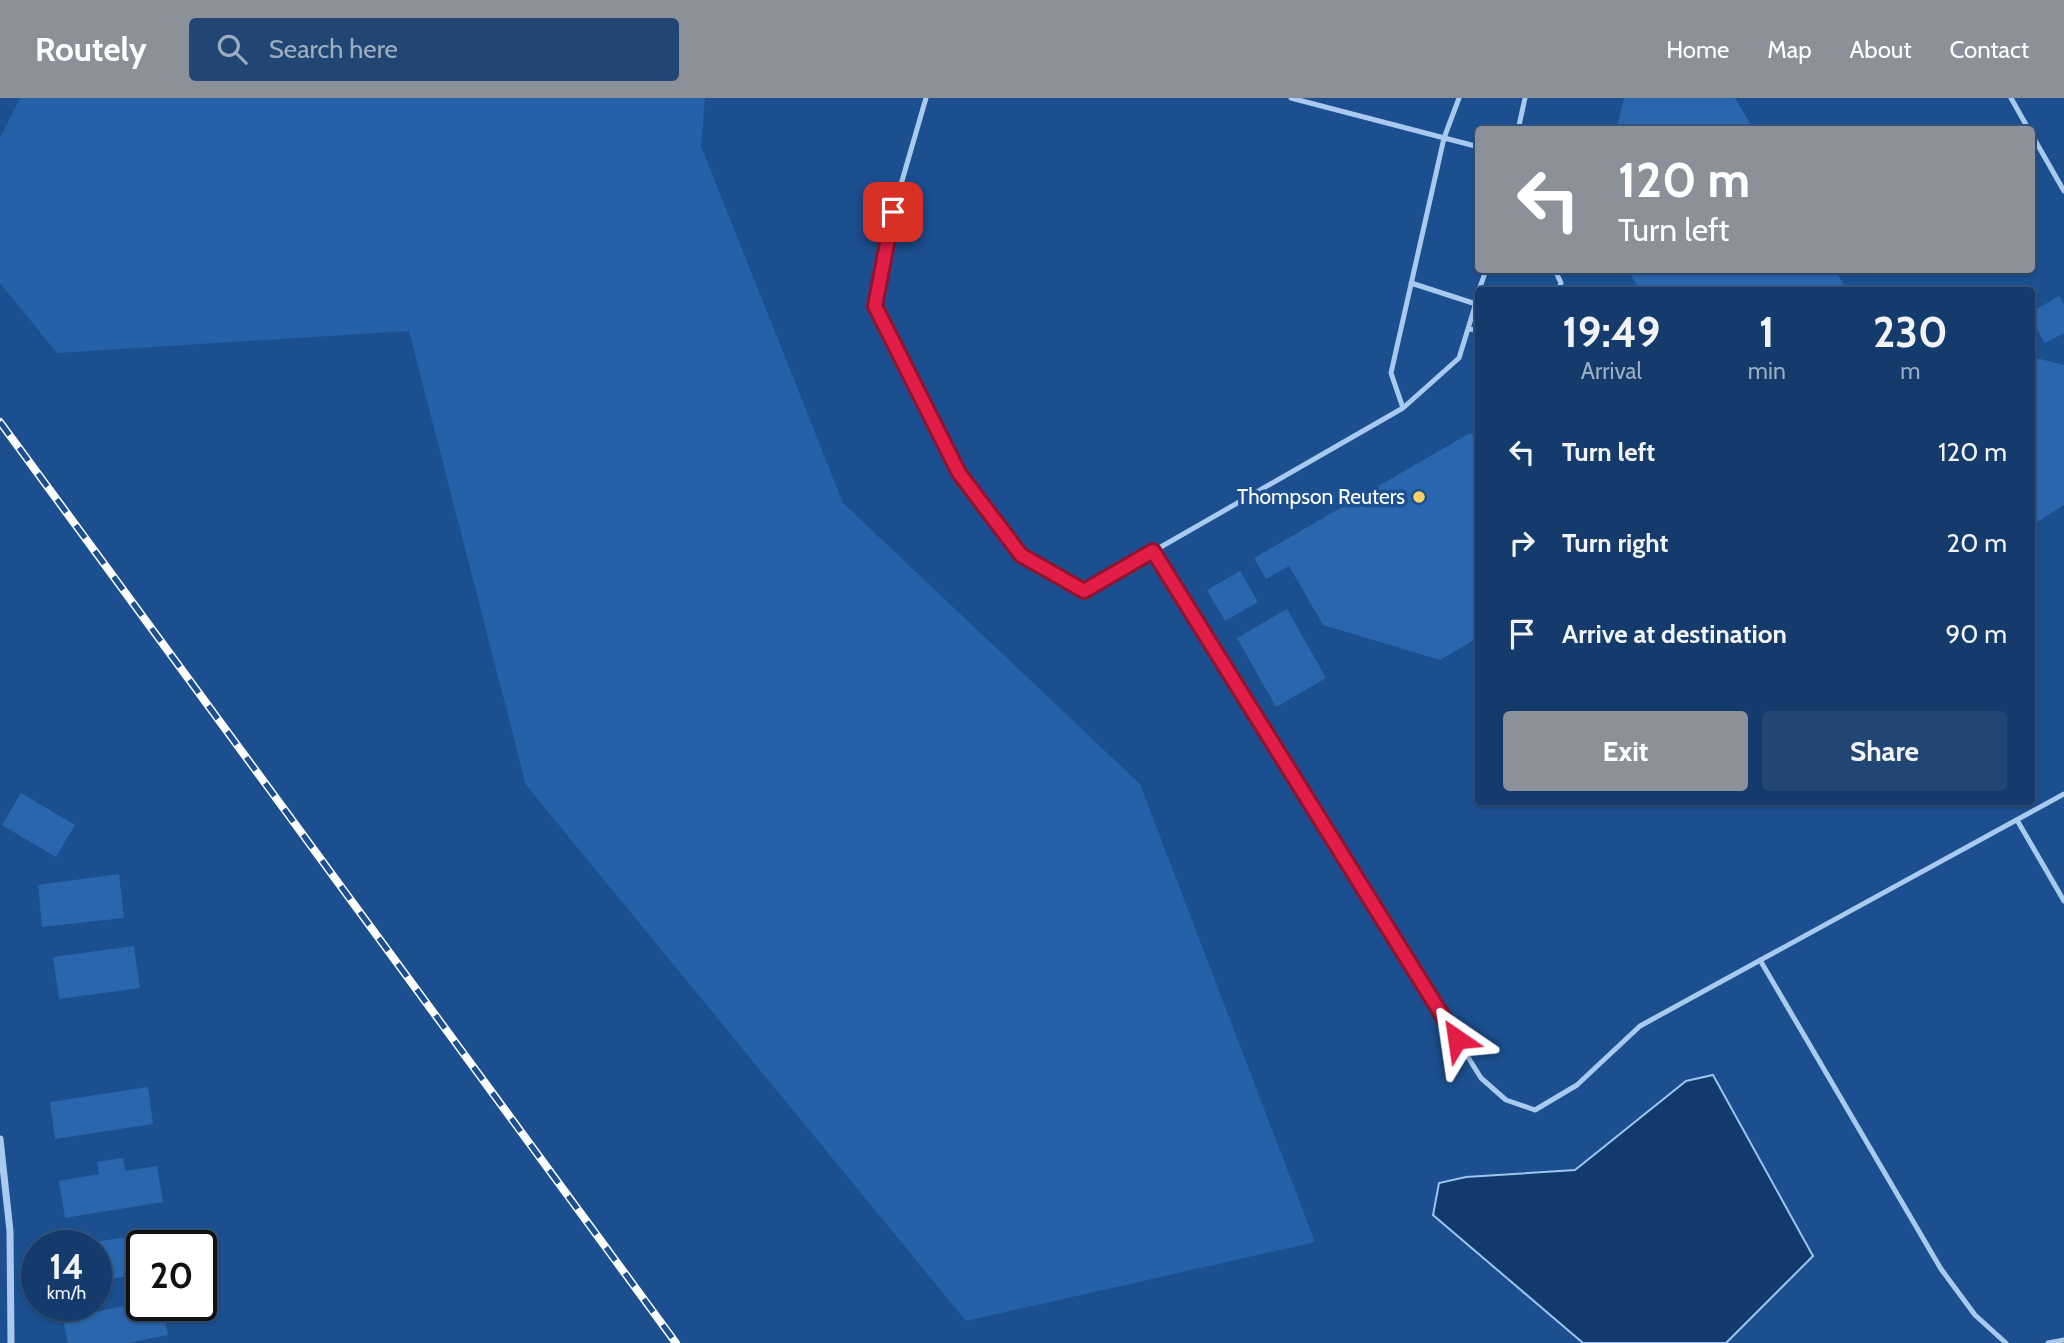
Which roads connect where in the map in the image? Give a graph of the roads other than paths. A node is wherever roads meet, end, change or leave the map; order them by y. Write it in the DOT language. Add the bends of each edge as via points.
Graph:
graph roads {
  1 [pos="926,98"];
  2 [pos="1292,98"];
  3 [pos="1459,98"];
  4 [pos="1525,98"];
  5 [pos="2011,98"];
  6 [pos="1519,126"];
  7 [pos="2027,126"];
  8 [pos="1444,138"];
  9 [pos="2035,140"];
  10 [pos="1475,146"];
  11 [pos="2064,191"];
  12 [pos="1410,283"];
  13 [pos="1475,304"];
  14 [pos="1468,329"];
  15 [pos="1475,330"];
  16 [pos="1403,408"];
  17 [pos="1153,551"];
  18 [pos="2064,794"];
  19 [pos="2017,820"];
  20 [pos="2064,901"];
  21 [pos="1760,960"];
  22 [pos="0,1139"];
  23 [pos="2064,1340"];
  24 [pos="11,1343"];
  25 [pos="2006,1343"];
  26 [pos="2049,1343"];
  1 -- 17 [label="lane" via="893,212 875,306 959,473 1021,555 1084,591"];
  2 -- 8 [label="lane"];
  3 -- 8 [label="lane"];
  4 -- 6 [label="lane"];
  5 -- 7 [label="lane"];
  8 -- 10 [label="lane"];
  8 -- 12 [label="lane"];
  9 -- 11 [label="lane"];
  12 -- 13 [label="lane"];
  12 -- 16 [label="lane" via="1391,373"];
  13 -- 14 [label="lane"];
  14 -- 15 [label="lane"];
  14 -- 16 [label="lane" via="1459,358"];
  16 -- 17 [label="lane"];
  17 -- 21 [label="lane" via="1481,1078 1506,1100 1535,1110 1577,1084 1640,1026"];
  18 -- 19 [label="lane"];
  19 -- 20 [label="lane"];
  19 -- 21 [label="lane"];
  21 -- 25 [label="lane" via="1941,1269 1975,1315"];
  22 -- 24 [label="street" via="10,1231"];
  23 -- 26 [label="lane"];
}
